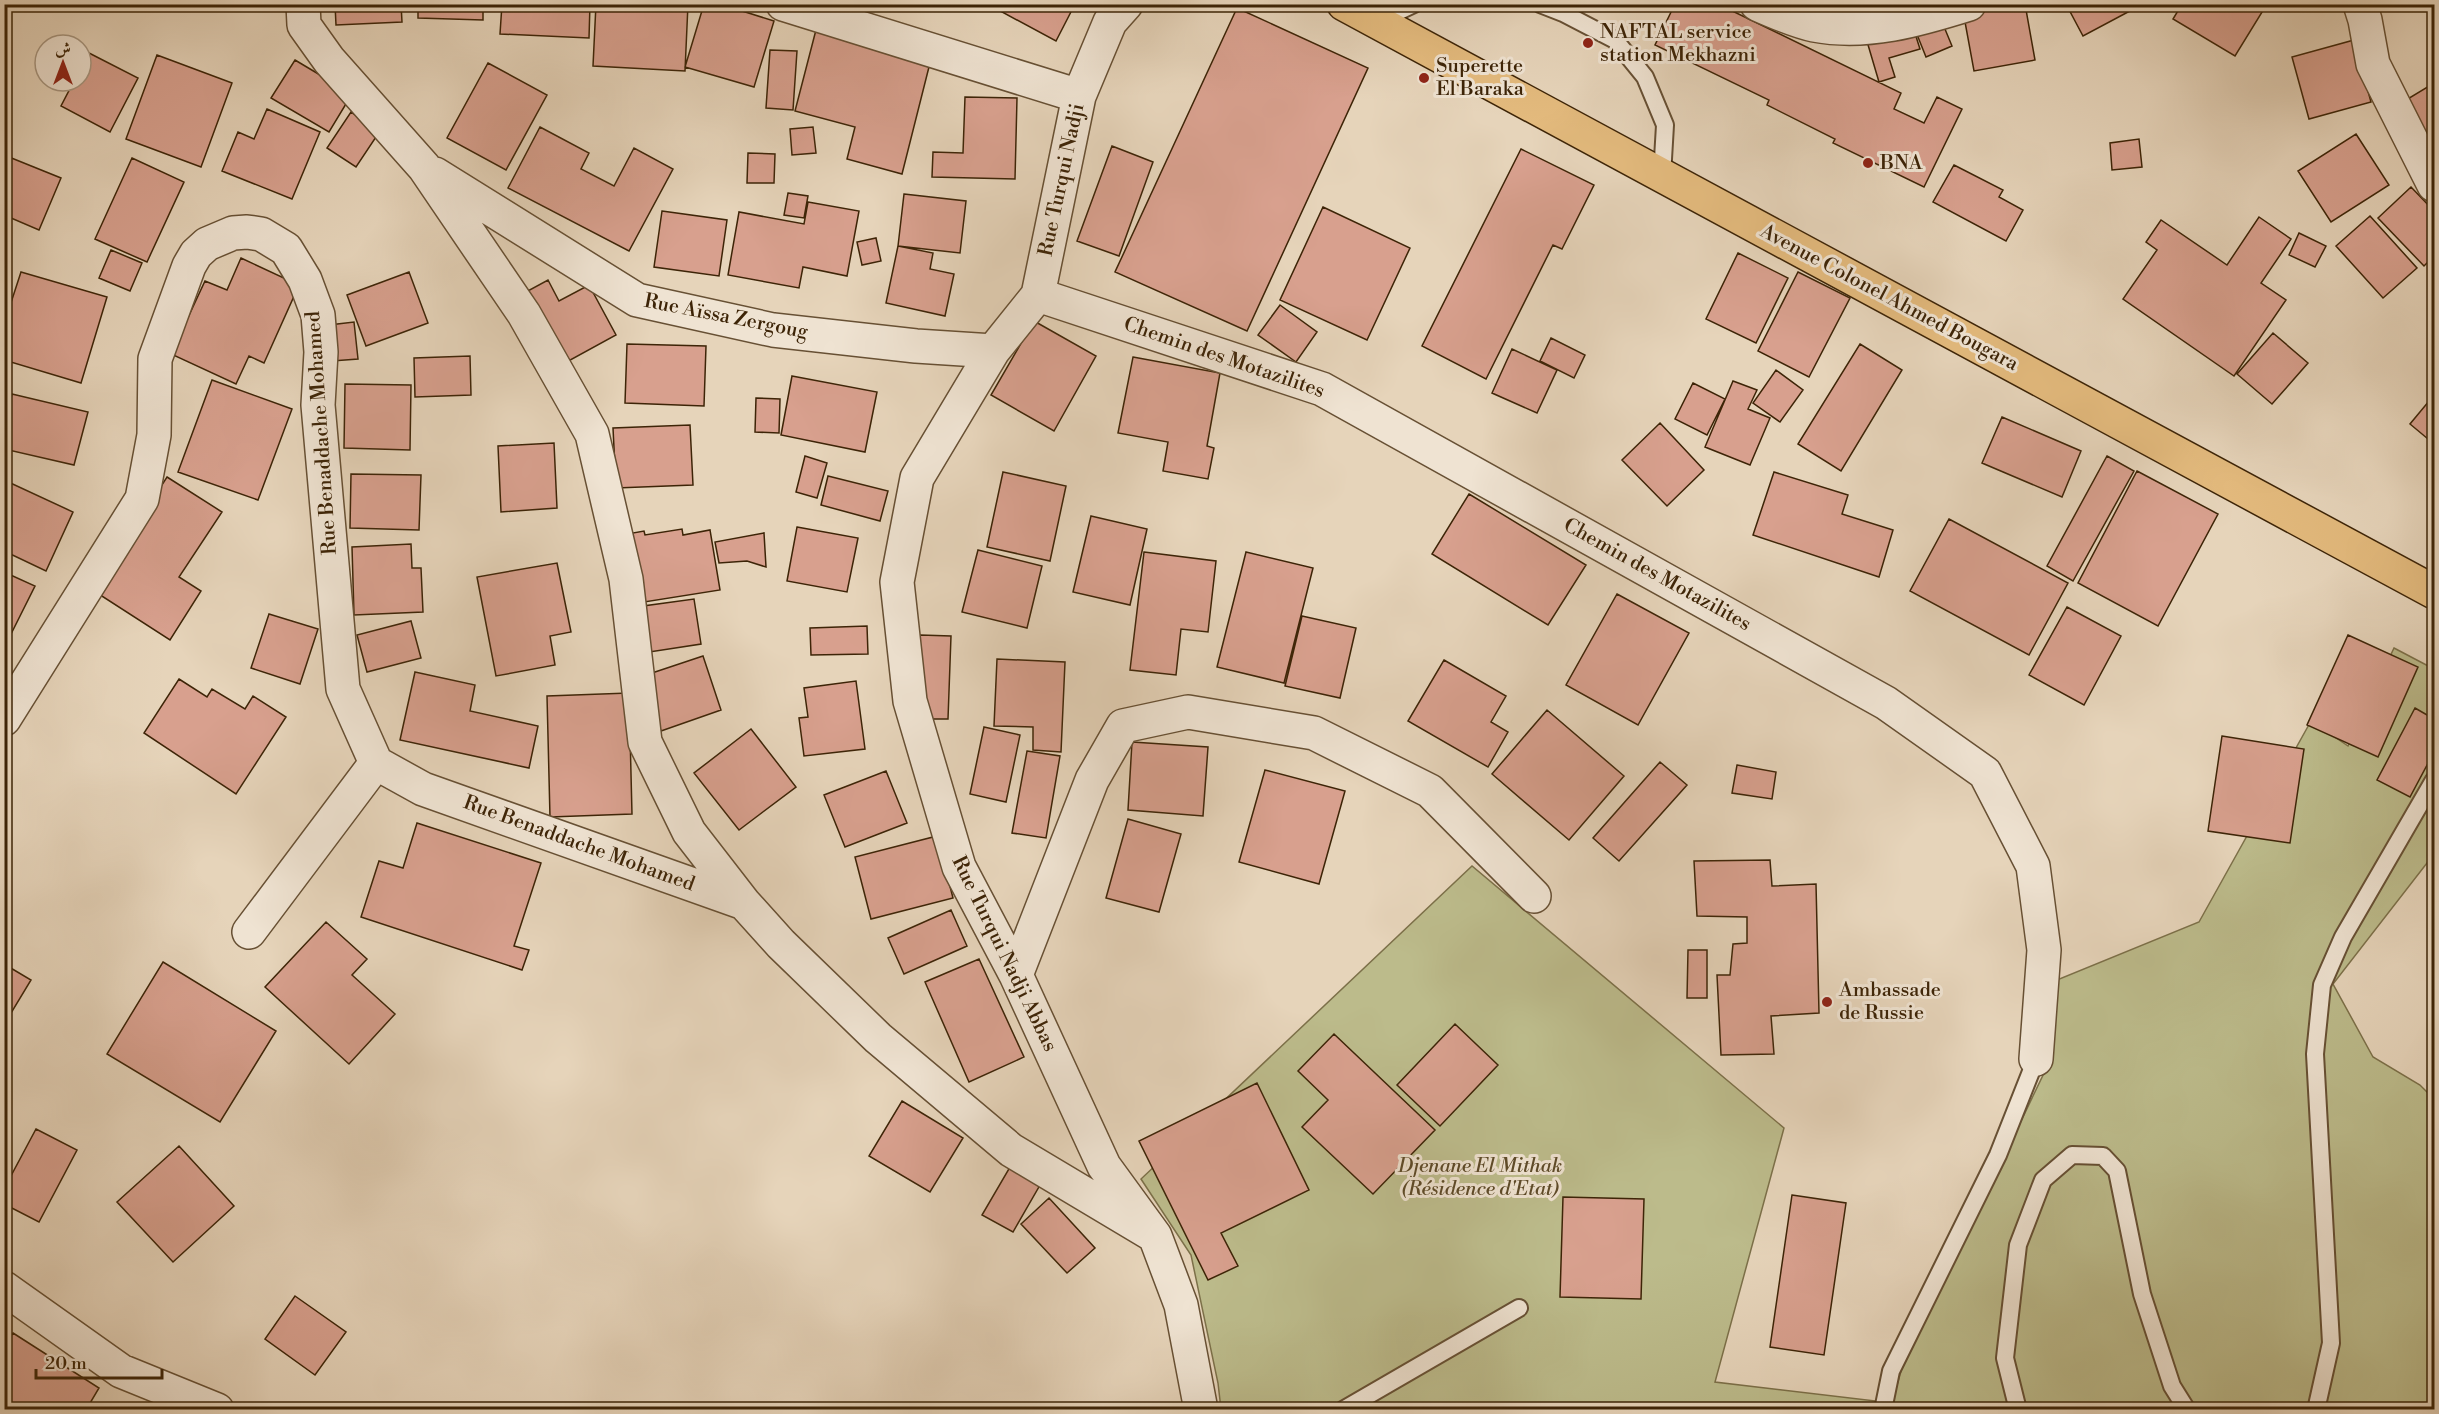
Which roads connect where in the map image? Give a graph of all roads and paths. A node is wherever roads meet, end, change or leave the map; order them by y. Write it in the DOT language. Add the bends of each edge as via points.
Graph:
graph roads {
  1 [pos="303,4"];
  2 [pos="783,4"];
  3 [pos="1126,4"];
  4 [pos="1344,4"];
  5 [pos="1414,4"];
  6 [pos="1540,4"];
  7 [pos="1757,4"];
  8 [pos="1969,4"];
  9 [pos="2360,4"];
  10 [pos="1376,22"];
  11 [pos="1079,96"];
  12 [pos="424,167"];
  13 [pos="1662,176"];
  14 [pos="2434,185"];
  15 [pos="1038,295"];
  16 [pos="993,351"];
  17 [pos="2434,592"];
  18 [pos="4,719"];
  19 [pos="376,764"];
  20 [pos="2434,780"];
  21 [pos="1534,896"];
  22 [pos="744,903"];
  23 [pos="249,932"];
  24 [pos="1016,975"];
  25 [pos="2036,1059"];
  26 [pos="1155,1236"];
  27 [pos="4,1288"];
  28 [pos="1519,1308"];
  29 [pos="217,1410"];
  30 [pos="1201,1410"];
  31 [pos="1343,1410"];
  32 [pos="1883,1410"];
  33 [pos="2018,1410"];
  34 [pos="2187,1410"];
  35 [pos="2316,1410"];
  1 -- 12 [label="street" via="304,25 328,60"];
  2 -- 11 [label="street"];
  3 -- 11 [label="street, Rue Turqui Nadji" via="1110,22"];
  4 -- 10 [label="main road, Avenue Colonel Ahmed Bougara"];
  5 -- 10 [label="lane"];
  6 -- 13 [label="lane" via="1615,40 1645,77 1665,125"];
  7 -- 8 [label="street" via="1814,25 1863,29 1911,22"];
  9 -- 14 [label="street" via="2373,64"];
  10 -- 13 [label="main road, Avenue Colonel Ahmed Bougara"];
  11 -- 15 [label="street, Rue Turqui Nadji"];
  12 -- 16 [label="street, Rue Aïssa Zergoug" via="637,300 773,330"];
  12 -- 22 [label="street" via="524,314 592,434 626,579 645,742 689,832"];
  13 -- 17 [label="main road, Avenue Colonel Ahmed Bougara"];
  15 -- 16 [label="street, Rue Turqui Nadji"];
  15 -- 25 [label="street, Chemin des Motazilites" via="1322,389 1886,703 1985,772 2033,866 2044,950"];
  16 -- 24 [label="street, Rue Turqui Nadji Abbas" via="917,478 897,582 910,701 959,867"];
  18 -- 19 [label="street, Rue Benaddache Mohamed" via="142,499 154,435 154,359 189,266 207,244 233,233 247,232 261,234 286,249 305,280 318,315 318,405 343,689"];
  19 -- 22 [label="street, Rue Benaddache Mohamed" via="423,789"];
  19 -- 23 [label="street"];
  20 -- 35 [label="lane" via="2343,937 2322,985 2314,1054 2331,1343"];
  21 -- 24 [label="street" via="1430,791 1314,733 1188,712 1123,726 1092,780"];
  22 -- 26 [label="street" via="878,1038 1011,1150"];
  24 -- 26 [label="street, Rue Turqui Nadji Abbas" via="1104,1166"];
  25 -- 32 [label="lane" via="1998,1155 1891,1371"];
  26 -- 30 [label="street, Rue Turqui Nadji Abbas" via="1181,1305"];
  27 -- 29 [label="street" via="121,1371"];
  28 -- 31 [label="lane"];
  33 -- 34 [label="lane" via="2006,1358 2018,1245 2043,1180 2072,1155 2103,1156 2117,1171 2142,1294 2172,1386"];
}
